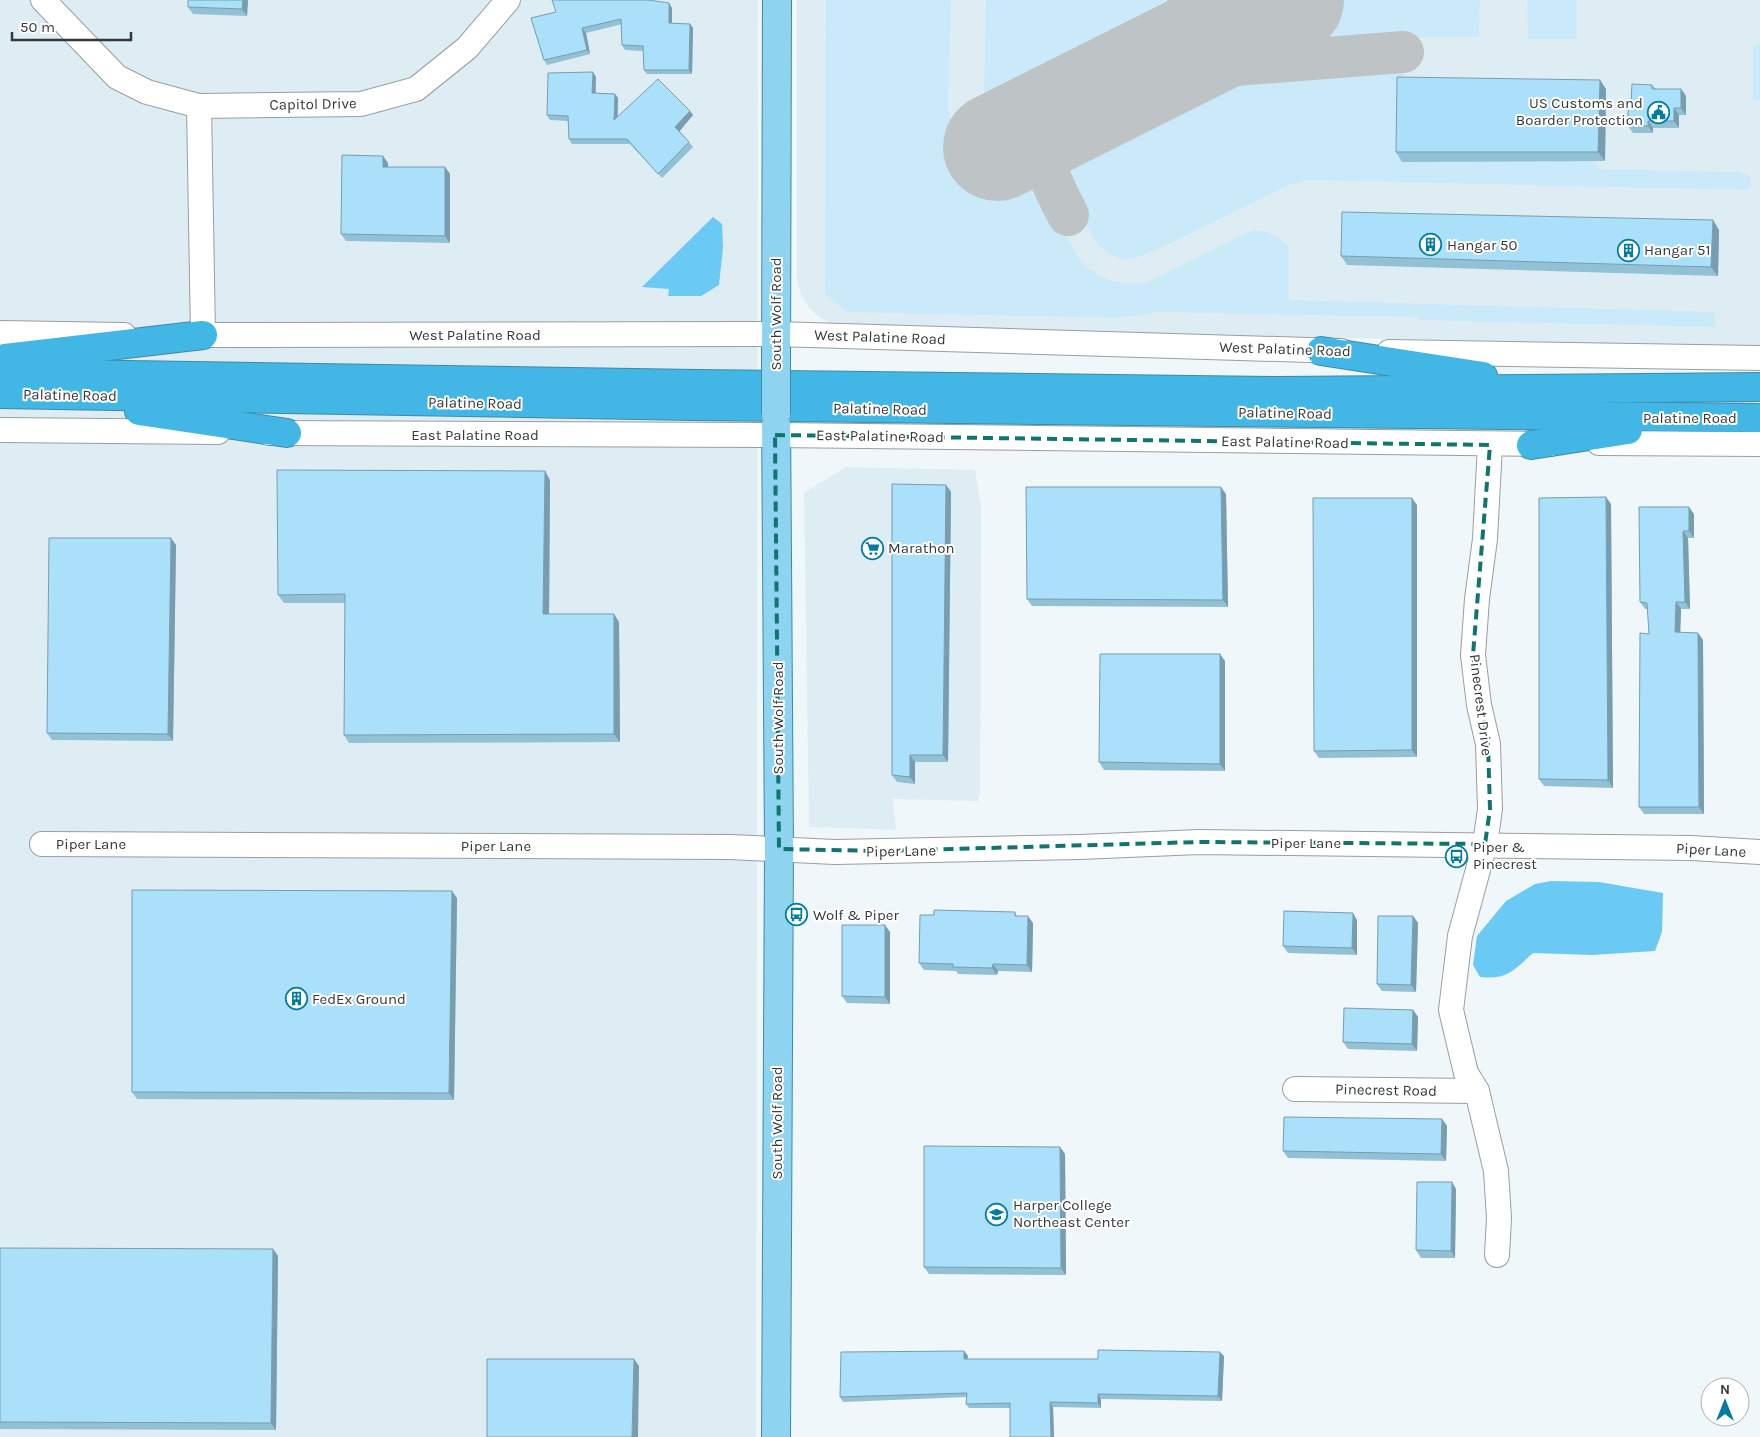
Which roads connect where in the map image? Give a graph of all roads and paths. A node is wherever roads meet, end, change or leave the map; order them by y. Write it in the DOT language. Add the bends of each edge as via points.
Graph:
graph roads {
  1 [pos="43,0"];
  2 [pos="508,0"];
  3 [pos="777,0"];
  4 [pos="199,106"];
  5 [pos="0,333"];
  6 [pos="776,334"];
  7 [pos="203,336"];
  8 [pos="1321,351"];
  9 [pos="1760,358"];
  10 [pos="0,359"];
  11 [pos="0,372"];
  12 [pos="1760,386"];
  13 [pos="1563,388"];
  14 [pos="0,394"];
  15 [pos="28,394"];
  16 [pos="1711,418"];
  17 [pos="1760,418"];
  18 [pos="776,425"];
  19 [pos="0,430"];
  20 [pos="287,433"];
  21 [pos="1760,444"];
  22 [pos="1490,445"];
  23 [pos="1531,445"];
  24 [pos="42,844"];
  25 [pos="1485,844"];
  26 [pos="779,849"];
  27 [pos="1760,852"];
  28 [pos="1295,1089"];
  29 [pos="1477,1091"];
  30 [pos="1497,1255"];
  31 [pos="776,1437"];
  1 -- 4 [label="street, Capitol Drive" via="117,77 147,92"];
  2 -- 4 [label="street, Capitol Drive" via="467,48 416,89 361,104"];
  3 -- 6 [label="main road, South Wolf Road"];
  4 -- 7 [label="street"];
  5 -- 7 [label="street, West Palatine Road"];
  6 -- 7 [label="street, West Palatine Road"];
  6 -- 8 [label="street, West Palatine Road"];
  6 -- 18 [label="main road, South Wolf Road, bridge"];
  7 -- 10 [label="highway"];
  8 -- 9 [label="street, West Palatine Road"];
  8 -- 13 [label="highway"];
  11 -- 13 [label="highway, Palatine Road" via="1279,391"];
  12 -- 13 [label="highway, Palatine Road"];
  14 -- 15 [label="highway, Palatine Road"];
  15 -- 16 [label="highway, Palatine Road" via="693,406"];
  15 -- 20 [label="highway"];
  16 -- 17 [label="highway, Palatine Road"];
  16 -- 23 [label="highway"];
  18 -- 20 [label="street, East Palatine Road"];
  18 -- 22 [label="street, East Palatine Road"];
  18 -- 26 [label="main road, South Wolf Road"];
  19 -- 20 [label="street, East Palatine Road"];
  21 -- 23 [label="street, East Palatine Road"];
  22 -- 23 [label="street, East Palatine Road"];
  22 -- 25 [label="street, Pinecrest Drive" via="1485,539 1473,655 1488,744 1490,810"];
  24 -- 26 [label="street, Piper Lane"];
  25 -- 26 [label="street, Piper Lane" via="1198,842 882,851"];
  25 -- 27 [label="street, Piper Lane"];
  25 -- 29 [label="street, Pinecrest Drive" via="1460,936 1451,1010 1466,1073"];
  26 -- 31 [label="main road, South Wolf Road"];
  28 -- 29 [label="street, Pinecrest Road"];
  29 -- 30 [label="street, Pinecrest Drive" via="1496,1171"];
}
